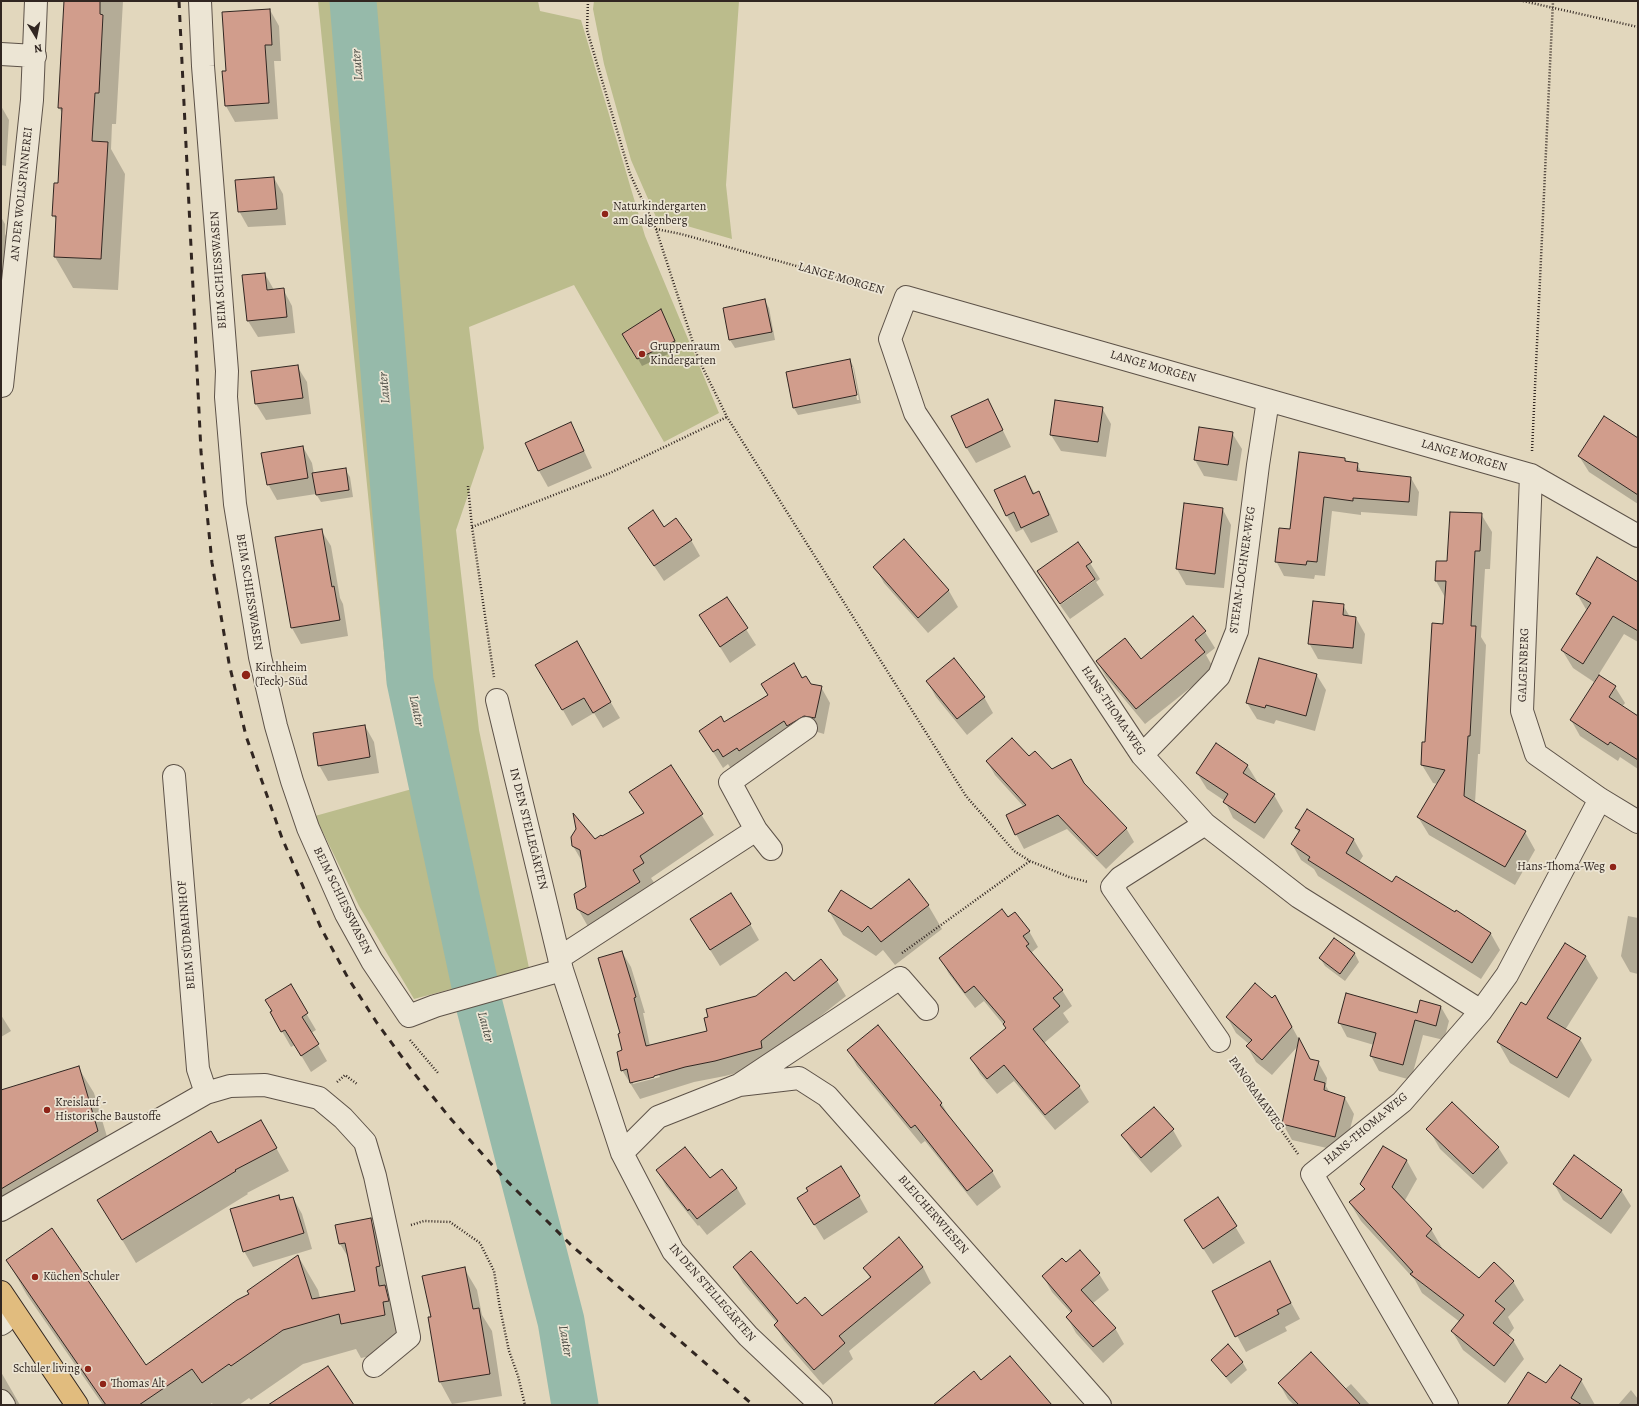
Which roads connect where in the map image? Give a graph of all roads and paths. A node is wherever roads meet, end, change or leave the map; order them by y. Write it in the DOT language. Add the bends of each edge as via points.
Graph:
graph roads {
  1 [pos="36,1"];
  2 [pos="200,1"];
  3 [pos="588,1"];
  4 [pos="1524,1"];
  5 [pos="1552,1"];
  6 [pos="1552,8"];
  7 [pos="1638,27"];
  8 [pos="1,54"];
  9 [pos="35,56"];
  10 [pos="656,230"];
  11 [pos="906,297"];
  12 [pos="2,386"];
  13 [pos="1268,400"];
  14 [pos="727,417"];
  15 [pos="1531,475"];
  16 [pos="468,486"];
  17 [pos="472,527"];
  18 [pos="1638,536"];
  19 [pos="497,700"];
  20 [pos="806,728"];
  21 [pos="1142,755"];
  22 [pos="174,776"];
  23 [pos="1600,799"];
  24 [pos="1638,822"];
  25 [pos="1205,824"];
  26 [pos="756,830"];
  27 [pos="771,849"];
  28 [pos="1030,861"];
  29 [pos="1112,887"];
  30 [pos="901,953"];
  31 [pos="560,964"];
  32 [pos="927,1009"];
  33 [pos="1482,1011"];
  34 [pos="1220,1041"];
  35 [pos="416,1046"];
  36 [pos="438,1073"];
  37 [pos="739,1085"];
  38 [pos="206,1093"];
  39 [pos="622,1153"];
  40 [pos="1312,1174"];
  41 [pos="1,1210"];
  42 [pos="388,1233"];
  43 [pos="1,1292"];
  44 [pos="2,1321"];
  45 [pos="374,1366"];
  46 [pos="1,1401"];
  47 [pos="4,1405"];
  48 [pos="59,1405"];
  49 [pos="77,1405"];
  50 [pos="525,1405"];
  51 [pos="821,1405"];
  52 [pos="1100,1405"];
  53 [pos="1447,1405"];
  1 -- 9 [label="street, AN DER WOLLSPINNEREI"];
  2 -- 31 [label="street, BEIM SCHIESSWASEN" via="235,504 260,657 276,726 305,822 346,914 372,961 409,1016 435,1006 522,982"];
  3 -- 10 [label="path" via="587,30 628,167"];
  4 -- 6 [label="path"];
  5 -- 6 [label="path"];
  6 -- 7 [label="path"];
  6 -- 15 [label="path"];
  8 -- 9 [label="street"];
  9 -- 12 [label="street, AN DER WOLLSPINNEREI"];
  10 -- 11 [label="path, LANGE MORGEN" via="681,234"];
  10 -- 14 [label="path" via="698,358"];
  11 -- 13 [label="street, LANGE MORGEN"];
  11 -- 21 [label="street, HANS-THOMA-WEG" via="890,339 915,413"];
  13 -- 15 [label="street, LANGE MORGEN"];
  13 -- 21 [label="street, STEFAN-LOCHNER-WEG" via="1237,631 1219,676"];
  14 -- 17 [label="path" via="610,473"];
  14 -- 28 [label="path" via="966,796 1014,851"];
  15 -- 18 [label="street, LANGE MORGEN"];
  15 -- 23 [label="street, GALGENBERG" via="1522,711 1536,754"];
  16 -- 17 [label="path"];
  17 -- 19 [label="path"];
  19 -- 31 [label="street, IN DEN STELLEGÄRTEN"];
  20 -- 26 [label="street" via="730,782"];
  21 -- 25 [label="street, HANS-THOMA-WEG"];
  22 -- 38 [label="street, BEIM SÜDBAHNHOF" via="198,1068"];
  23 -- 24 [label="street, GALGENBERG"];
  23 -- 33 [label="street, HANS-THOMA-WEG" via="1507,976"];
  25 -- 29 [label="street" via="1120,878"];
  25 -- 33 [label="street, HANS-THOMA-WEG" via="1299,897"];
  26 -- 27 [label="street"];
  26 -- 31 [label="street"];
  28 -- 29 [label="path" via="1069,877"];
  28 -- 30 [label="path"];
  29 -- 34 [label="street"];
  31 -- 39 [label="street, IN DEN STELLEGÄRTEN"];
  32 -- 37 [label="street, BLEICHERWIESEN" via="900,978"];
  33 -- 40 [label="street, HANS-THOMA-WEG" via="1402,1102"];
  34 -- 40 [label="path, PANORAMAWEG"];
  35 -- 36 [label="path"];
  37 -- 39 [label="street, BLEICHERWIESEN" via="658,1117"];
  37 -- 52 [label="street, BLEICHERWIESEN" via="799,1078 827,1096"];
  38 -- 41 [label="street"];
  38 -- 42 [label="street" via="230,1086 265,1085 319,1098 343,1118 365,1142"];
  39 -- 51 [label="street, IN DEN STELLEGÄRTEN" via="673,1251 748,1336"];
  40 -- 53 [label="street"];
  42 -- 45 [label="street" via="409,1337"];
  42 -- 50 [label="path" via="424,1221 450,1222 480,1243 494,1271 509,1350"];
  43 -- 49 [label="main road"];
  44 -- 48 [label="main road"];
  46 -- 47 [label="street"];
}
